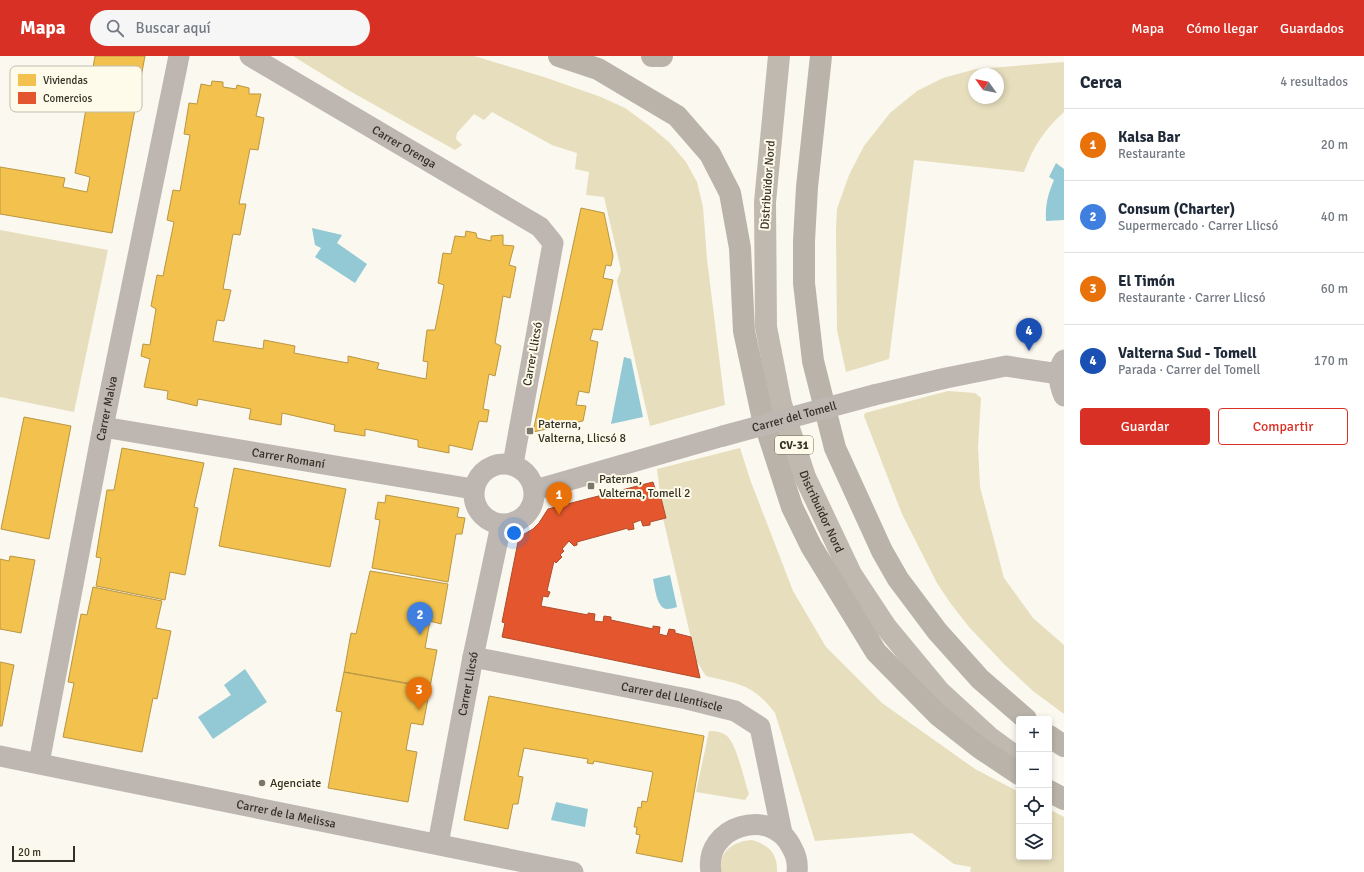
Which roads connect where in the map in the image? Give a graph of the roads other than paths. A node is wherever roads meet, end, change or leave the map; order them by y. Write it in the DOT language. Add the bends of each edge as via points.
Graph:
graph roads {
  1 [pos="179,56"];
  2 [pos="250,56"];
  3 [pos="559,56"];
  4 [pos="652,56"];
  5 [pos="662,56"];
  6 [pos="779,56"];
  7 [pos="821,56"];
  8 [pos="553,243"];
  9 [pos="1061,367"];
  10 [pos="1064,396"];
  11 [pos="103,427"];
  12 [pos="513,464"];
  13 [pos="473,489"];
  14 [pos="534,490"];
  15 [pos="501,524"];
  16 [pos="474,657"];
  17 [pos="1023,716"];
  18 [pos="1052,738"];
  19 [pos="1064,746"];
  20 [pos="0,756"];
  21 [pos="1016,757"];
  22 [pos="39,763"];
  23 [pos="1016,772"];
  24 [pos="1052,782"];
  25 [pos="1064,791"];
  26 [pos="1052,793"];
  27 [pos="1064,799"];
  28 [pos="782,833"];
  29 [pos="438,844"];
  30 [pos="573,872"];
  31 [pos="711,872"];
  32 [pos="797,872"];
  1 -- 11 [label="street, Carrer Malva"];
  2 -- 8 [label="street, Carrer Orenga" via="540,227"];
  3 -- 23 [label="highway" via="598,69 677,116 710,154 730,193 740,248 744,331 762,415 792,507 811,546 876,652 938,715"];
  4 -- 5 [label="highway"];
  6 -- 21 [label="main road, Distribuïdor Nord / CV-31" via="765,202 766,327 781,404 805,477 851,574 886,627 939,691 989,738"];
  7 -- 17 [label="highway" via="807,187 804,283 813,361 835,448 882,551 898,579 937,631 980,679"];
  8 -- 12 [label="street, Carrer Llicsó"];
  9 -- 10 [label="street" via="1060,386"];
  9 -- 14 [label="street, Carrer del Tomell, bridge" via="1006,366 946,378 723,436"];
  11 -- 13 [label="street, Carrer Romaní"];
  11 -- 22 [label="street, Carrer Malva"];
  12 -- 13 [label="street" via="500,463 488,468 478,477"];
  12 -- 14 [label="street" via="528,474"];
  13 -- 15 [label="street" via="475,506 485,519"];
  14 -- 15 [label="street" via="531,508 519,521"];
  15 -- 16 [label="street, Carrer Llicsó"];
  16 -- 28 [label="street, Carrer del Llentiscle" via="687,699 735,711 760,727"];
  16 -- 29 [label="street, Carrer Llicsó"];
  18 -- 19 [label="highway"];
  20 -- 22 [label="street, Carrer de la Melissa"];
  22 -- 29 [label="street, Carrer de la Melissa"];
  24 -- 25 [label="main road"];
  26 -- 27 [label="highway"];
  28 -- 31 [label="street" via="770,826 756,824 742,825 729,831 712,853"];
  28 -- 32 [label="street" via="796,856"];
  29 -- 30 [label="street, Carrer de la Melissa"];
}
